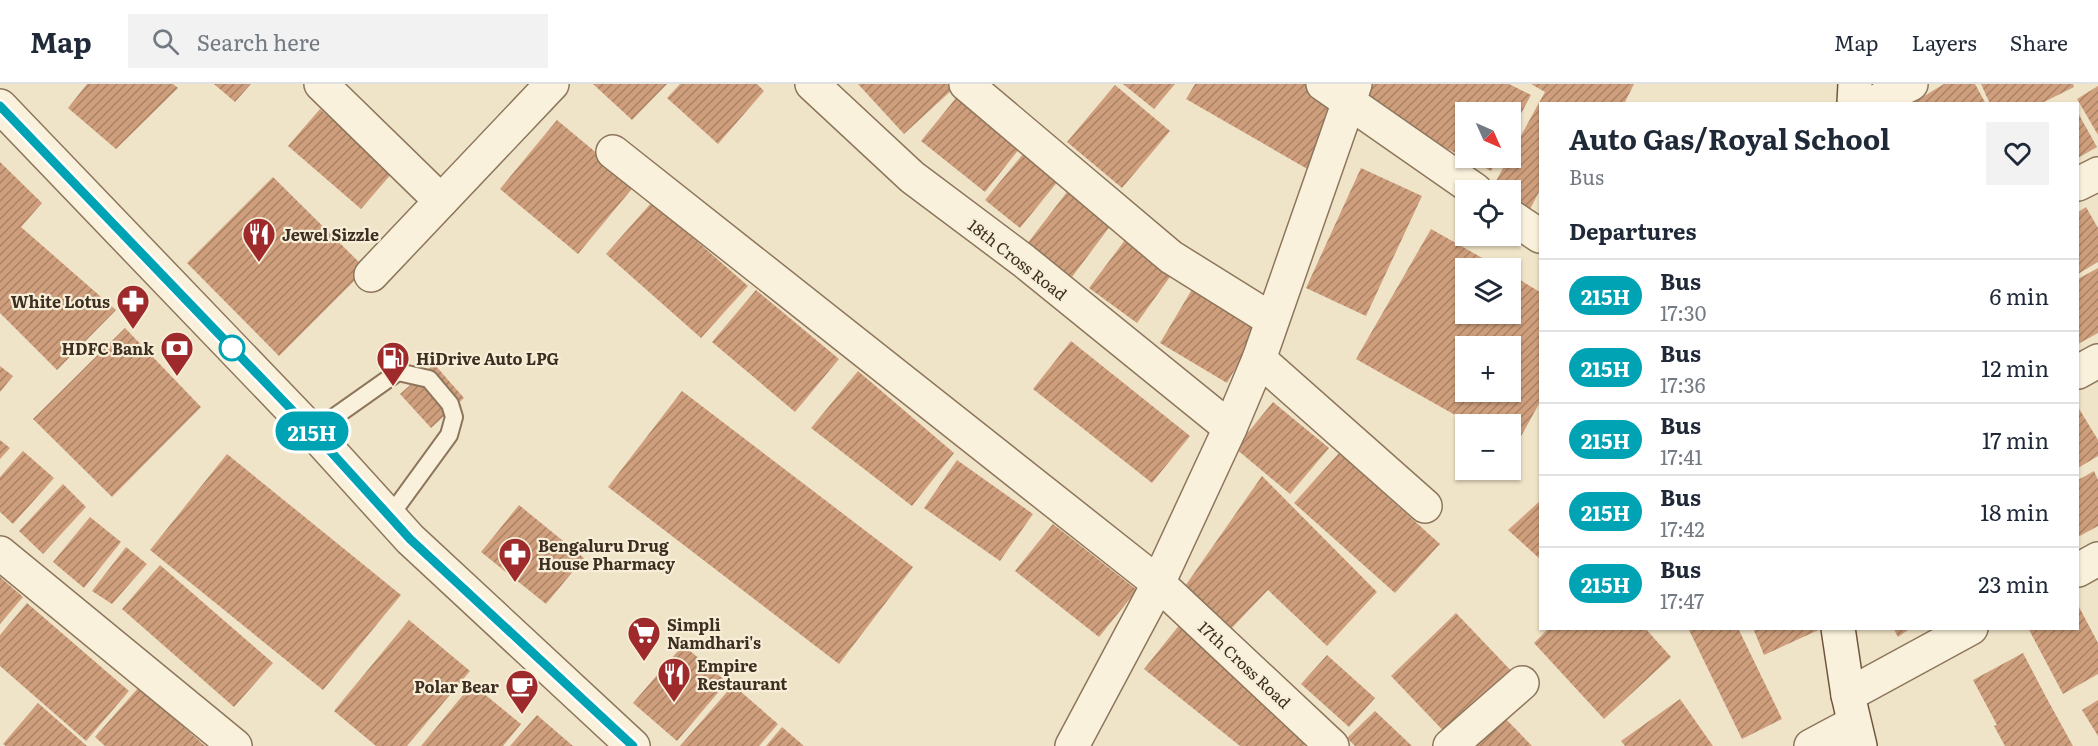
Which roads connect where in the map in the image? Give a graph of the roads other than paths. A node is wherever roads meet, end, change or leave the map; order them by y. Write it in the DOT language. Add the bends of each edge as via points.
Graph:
graph roads {
  1 [pos="321,84"];
  2 [pos="552,84"];
  3 [pos="812,84"];
  4 [pos="966,84"];
  5 [pos="1855,84"];
  6 [pos="1911,84"];
  7 [pos="1342,90"];
  8 [pos="1854,102"];
  9 [pos="1875,102"];
  10 [pos="0,106"];
  11 [pos="613,152"];
  12 [pos="2098,174"];
  13 [pos="1461,180"];
  14 [pos="2079,184"];
  15 [pos="441,201"];
  16 [pos="1521,223"];
  17 [pos="1539,235"];
  18 [pos="371,275"];
  19 [pos="1272,320"];
  20 [pos="1259,359"];
  21 [pos="2098,362"];
  22 [pos="2079,372"];
  23 [pos="1230,428"];
  24 [pos="313,432"];
  25 [pos="1425,506"];
  26 [pos="390,516"];
  27 [pos="0,553"];
  28 [pos="2098,559"];
  29 [pos="2079,569"];
  30 [pos="1158,583"];
  31 [pos="1838,630"];
  32 [pos="1968,630"];
  33 [pos="1522,683"];
  34 [pos="1854,721"];
  35 [pos="235,746"];
  36 [pos="633,746"];
  37 [pos="1072,746"];
  38 [pos="1332,746"];
  39 [pos="1450,746"];
  40 [pos="1810,746"];
  1 -- 15 [label="street"];
  2 -- 15 [label="street"];
  3 -- 23 [label="street, 18th Cross Road" via="912,177 1024,261"];
  4 -- 19 [label="street" via="1171,257"];
  5 -- 8 [label="street"];
  6 -- 9 [label="street"];
  7 -- 13 [label="street"];
  7 -- 19 [label="street"];
  10 -- 24 [label="street"];
  11 -- 30 [label="street, 17th Cross Road"];
  12 -- 14 [label="street"];
  15 -- 18 [label="street"];
  16 -- 17 [label="street"];
  19 -- 20 [label="street"];
  20 -- 23 [label="street"];
  20 -- 25 [label="street"];
  21 -- 22 [label="street"];
  23 -- 30 [label="street"];
  24 -- 26 [label="street"];
  24 -- 26 [label="lane" via="398,372 429,379 450,404 454,417 449,435"];
  26 -- 36 [label="street"];
  27 -- 35 [label="street"];
  28 -- 29 [label="street"];
  30 -- 37 [label="street"];
  30 -- 38 [label="street, 17th Cross Road"];
  31 -- 34 [label="street"];
  32 -- 34 [label="street"];
  33 -- 39 [label="street"];
  34 -- 40 [label="street"];
}
